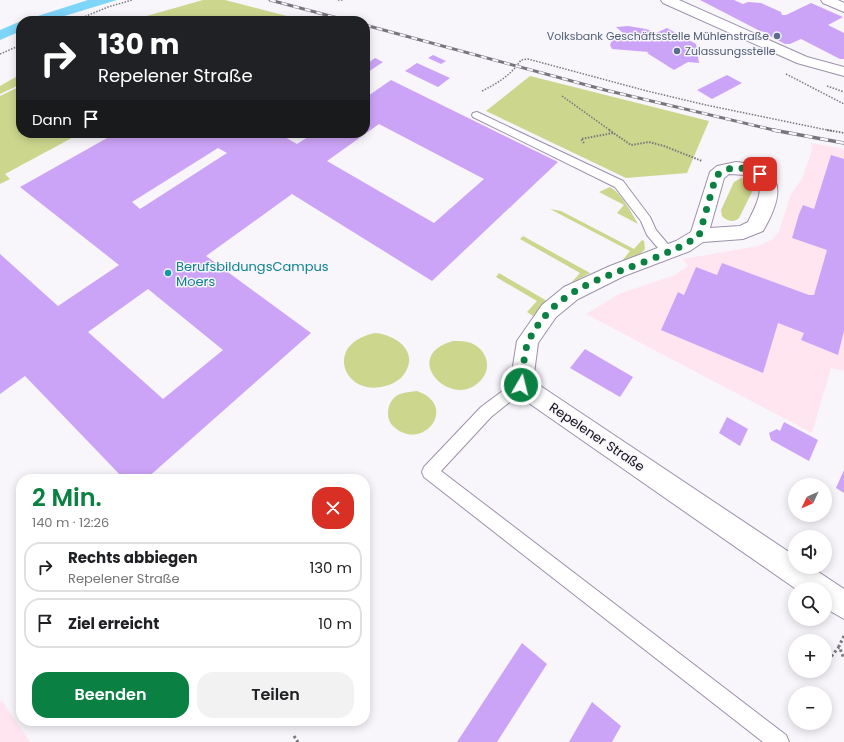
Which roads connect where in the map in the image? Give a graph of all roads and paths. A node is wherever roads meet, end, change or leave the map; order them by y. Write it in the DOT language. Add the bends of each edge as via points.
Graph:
graph roads {
  1 [pos="132,0"];
  2 [pos="338,0"];
  3 [pos="344,0"];
  4 [pos="668,0"];
  5 [pos="828,0"];
  6 [pos="681,7"];
  7 [pos="844,8"];
  8 [pos="88,16"];
  9 [pos="16,47"];
  10 [pos="0,54"];
  11 [pos="781,71"];
  12 [pos="844,72"];
  13 [pos="838,82"];
  14 [pos="482,92"];
  15 [pos="562,96"];
  16 [pos="844,104"];
  17 [pos="477,115"];
  18 [pos="613,133"];
  19 [pos="844,133"];
  20 [pos="584,143"];
  21 [pos="723,170"];
  22 [pos="699,236"];
  23 [pos="668,252"];
  24 [pos="521,385"];
  25 [pos="810,582"];
  26 [pos="832,597"];
  27 [pos="844,605"];
  28 [pos="844,636"];
  29 [pos="839,646"];
  30 [pos="832,655"];
  31 [pos="844,659"];
  32 [pos="294,736"];
  33 [pos="298,742"];
  34 [pos="779,742"];
  1 -- 8 [label="path"];
  2 -- 3 [label="path"];
  4 -- 6 [label="street"];
  5 -- 7 [label="street"];
  6 -- 12 [label="street" via="691,9 737,33 802,60"];
  6 -- 13 [label="street" via="688,14 736,39 756,54 786,68"];
  9 -- 10 [label="path"];
  11 -- 16 [label="path"];
  14 -- 19 [label="path" via="507,78 521,60 528,59 691,102"];
  15 -- 18 [label="path"];
  17 -- 23 [label="lane" via="619,184 646,220 651,232"];
  18 -- 20 [label="path" via="581,139"];
  18 -- 21 [label="path" via="631,146 649,142"];
  21 -- 22 [label="street" via="716,176"];
  21 -- 22 [label="street" via="748,169 760,174 767,181 770,187 756,226 743,232"];
  22 -- 23 [label="street"];
  23 -- 24 [label="street" via="593,282 571,293 549,311 528,341"];
  24 -- 25 [label="street, Repelener Straße"];
  24 -- 34 [label="lane" via="486,412 430,472"];
  26 -- 27 [label="street"];
  28 -- 29 [label="path"];
  29 -- 30 [label="path"];
  29 -- 31 [label="path"];
  32 -- 33 [label="path"];
}
